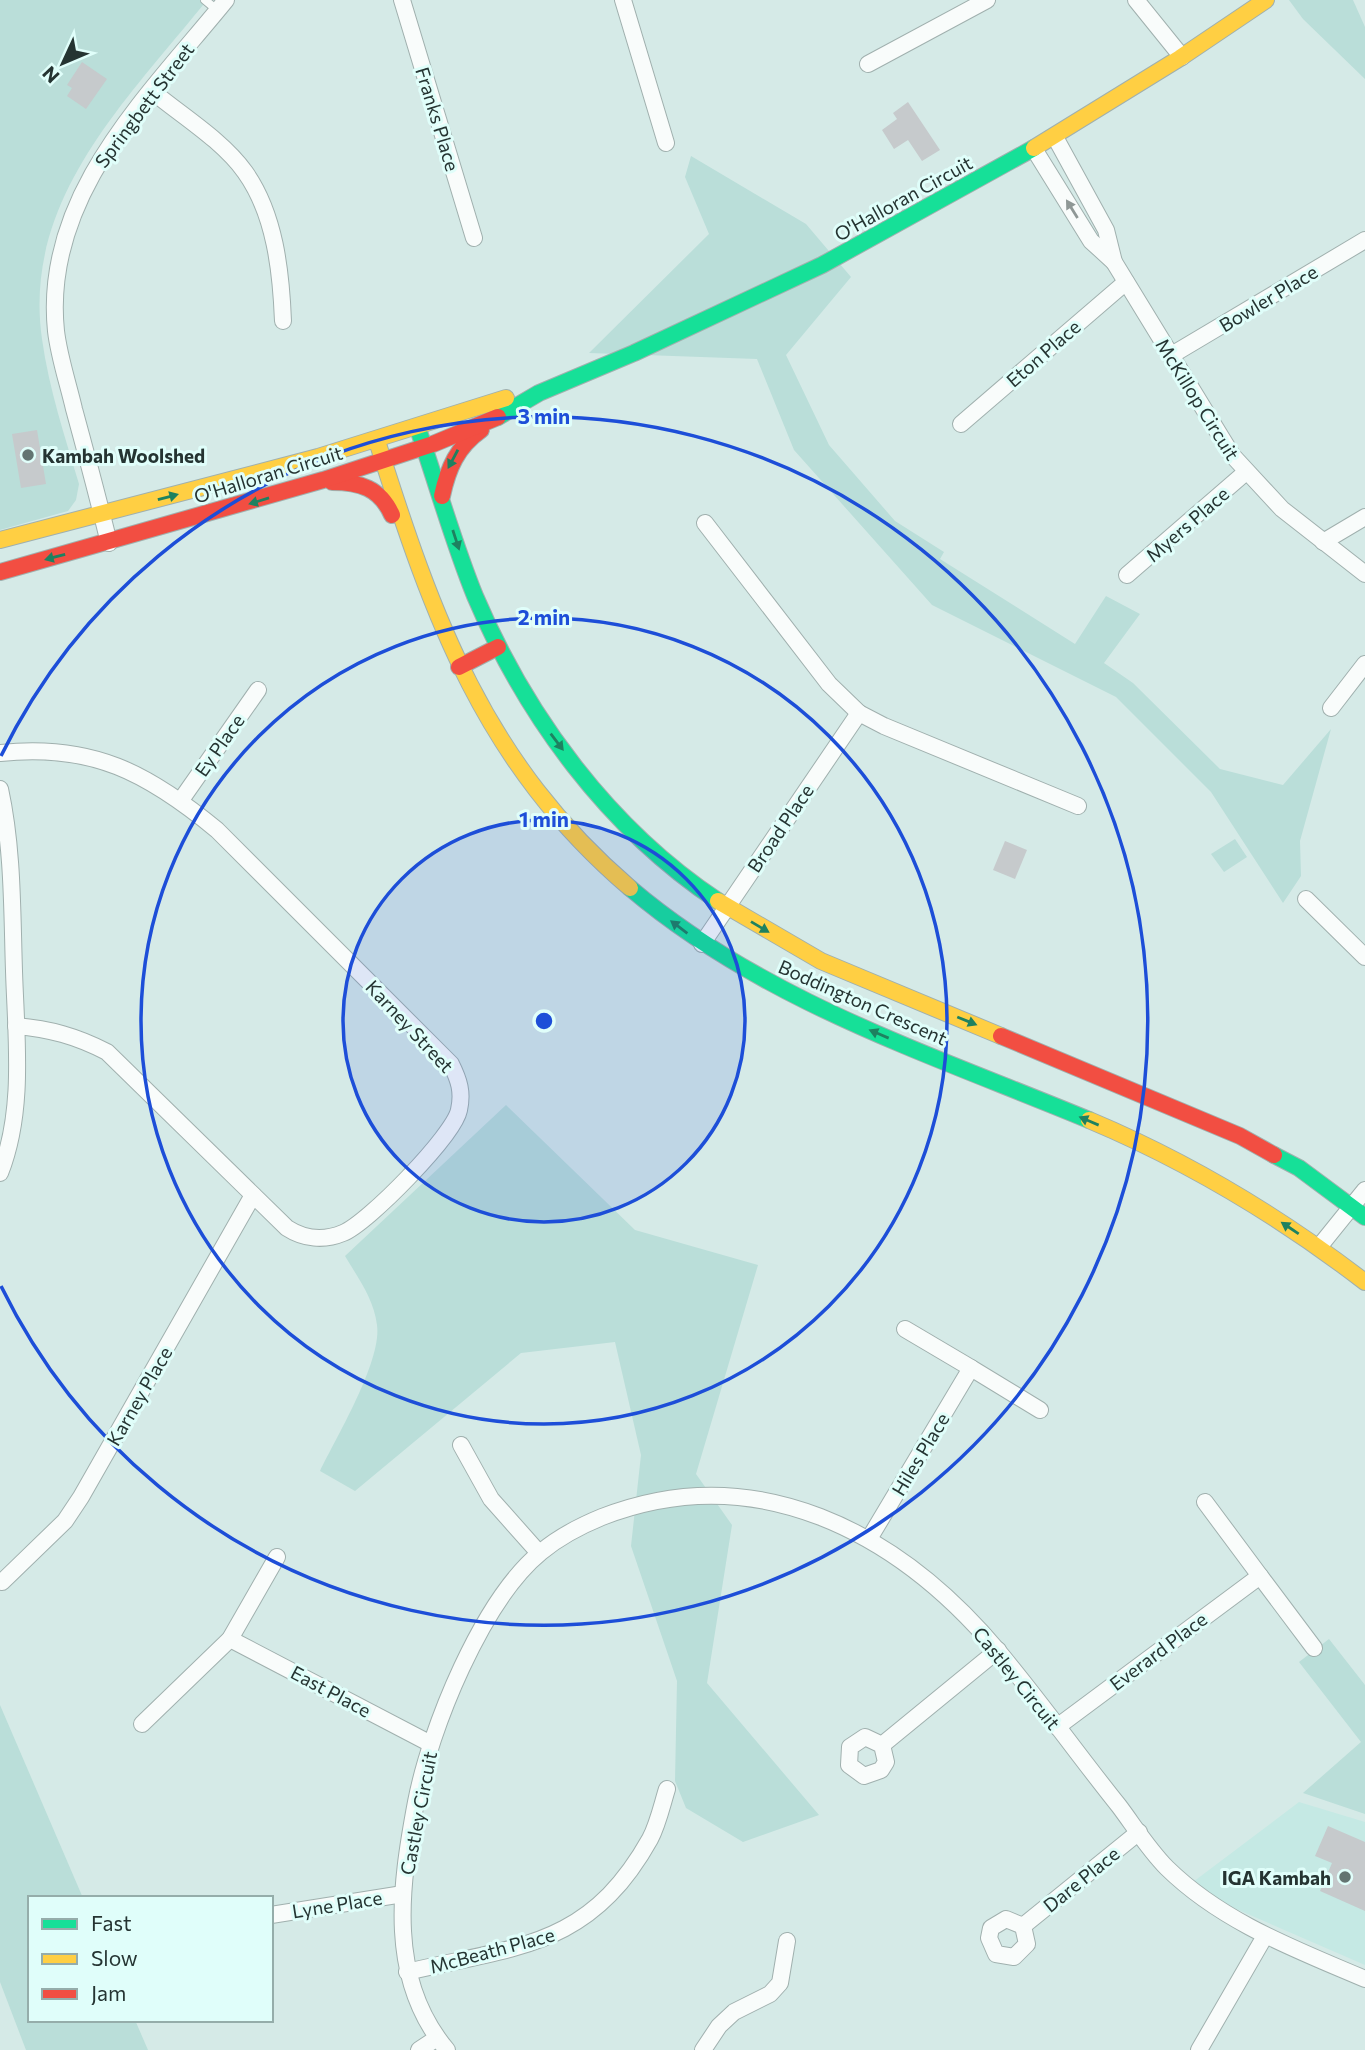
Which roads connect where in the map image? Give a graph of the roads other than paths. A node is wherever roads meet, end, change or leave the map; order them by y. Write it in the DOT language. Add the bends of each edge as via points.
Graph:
graph roads {
  1 [pos="402,0"];
  2 [pos="623,0"];
  3 [pos="987,0"];
  4 [pos="1136,0"];
  5 [pos="1266,0"];
  6 [pos="216,4"];
  7 [pos="1182,57"];
  8 [pos="868,64"];
  9 [pos="152,92"];
  10 [pos="1055,137"];
  11 [pos="666,143"];
  12 [pos="1034,149"];
  13 [pos="474,238"];
  14 [pos="1365,240"];
  15 [pos="1114,262"];
  16 [pos="1126,282"];
  17 [pos="283,321"];
  18 [pos="1170,356"];
  19 [pos="539,393"];
  20 [pos="522,406"];
  21 [pos="961,424"];
  22 [pos="418,429"];
  23 [pos="377,442"];
  24 [pos="424,446"];
  25 [pos="383,461"];
  26 [pos="1246,472"];
  27 [pos="316,483"];
  28 [pos="442,497"];
  29 [pos="102,514"];
  30 [pos="1365,517"];
  31 [pos="705,523"];
  32 [pos="0,540"];
  33 [pos="1323,542"];
  34 [pos="109,543"];
  35 [pos="410,547"];
  36 [pos="0,572"];
  37 [pos="1365,574"];
  38 [pos="1127,575"];
  39 [pos="498,647"];
  40 [pos="1365,664"];
  41 [pos="459,667"];
  42 [pos="258,690"];
  43 [pos="1331,708"];
  44 [pos="859,713"];
  45 [pos="0,753"];
  46 [pos="0,789"];
  47 [pos="181,800"];
  48 [pos="1078,806"];
  49 [pos="1306,900"];
  50 [pos="727,907"];
  51 [pos="702,944"];
  52 [pos="1365,957"];
  53 [pos="16,1026"];
  54 [pos="0,1173"];
  55 [pos="1365,1190"];
  56 [pos="253,1195"];
  57 [pos="1352,1206"];
  58 [pos="1365,1217"];
  59 [pos="1319,1247"];
  60 [pos="1365,1282"];
  61 [pos="905,1329"];
  62 [pos="971,1368"];
  63 [pos="1040,1410"];
  64 [pos="461,1445"];
  65 [pos="1205,1502"];
  66 [pos="869,1539"];
  67 [pos="539,1553"];
  68 [pos="277,1557"];
  69 [pos="1260,1576"];
  70 [pos="2,1582"];
  71 [pos="230,1639"];
  72 [pos="1314,1648"];
  73 [pos="998,1650"];
  74 [pos="142,1724"];
  75 [pos="1057,1727"];
  76 [pos="431,1744"];
  77 [pos="882,1745"];
  78 [pos="667,1789"];
  79 [pos="1139,1832"];
  80 [pos="403,1894"];
  81 [pos="273,1915"];
  82 [pos="1023,1926"];
  83 [pos="1265,1936"];
  84 [pos="788,1941"];
  85 [pos="407,1972"];
  86 [pos="1365,1979"];
  87 [pos="442,2044"];
  88 [pos="419,2050"];
  89 [pos="703,2050"];
  90 [pos="1199,2050"];
  1 -- 13 [label="street, Franks Place"];
  2 -- 11 [label="street"];
  3 -- 8 [label="street"];
  4 -- 7 [label="street"];
  5 -- 7 [label="street, O'Halloran Circuit"];
  6 -- 9 [label="street, Springbett Street"];
  7 -- 10 [label="street, O'Halloran Circuit"];
  9 -- 17 [label="street" via="225,151 258,195 281,271"];
  9 -- 29 [label="street, Springbett Street" via="103,153 82,192 57,273 57,334"];
  10 -- 12 [label="street, O'Halloran Circuit"];
  10 -- 15 [label="street, McKillop Circuit" via="1110,240"];
  15 -- 12 [label="street, McKillop Circuit, one-way" via="1091,241"];
  12 -- 19 [label="street, O'Halloran Circuit" via="766,293"];
  14 -- 18 [label="street, Bowler Place"];
  15 -- 16 [label="street, McKillop Circuit"];
  16 -- 18 [label="street, McKillop Circuit"];
  16 -- 21 [label="street, Eton Place"];
  18 -- 26 [label="street, McKillop Circuit"];
  19 -- 20 [label="street, O'Halloran Circuit"];
  19 -- 22 [label="street, O'Halloran Circuit" via="522,392"];
  20 -- 24 [label="street, O'Halloran Circuit"];
  20 -- 28 [label="street, one-way" via="460,447 450,461"];
  22 -- 23 [label="street, O'Halloran Circuit"];
  22 -- 24 [label="street, Boddington Crescent"];
  23 -- 25 [label="street, Boddington Crescent"];
  29 -- 23 [label="street, O'Halloran Circuit, one-way"];
  24 -- 25 [label="street, O'Halloran Circuit"];
  24 -- 28 [label="street, Boddington Crescent"];
  25 -- 27 [label="street, O'Halloran Circuit"];
  25 -- 35 [label="street, Boddington Crescent"];
  26 -- 33 [label="street, McKillop Circuit"];
  26 -- 38 [label="street, Myers Place"];
  27 -- 34 [label="street, O'Halloran Circuit, one-way"];
  27 -- 35 [label="street" via="349,481 381,493"];
  28 -- 39 [label="street, Boddington Crescent, one-way"];
  29 -- 32 [label="street, O'Halloran Circuit"];
  29 -- 34 [label="street, Springbett Street"];
  30 -- 33 [label="street"];
  31 -- 44 [label="street" via="828,684"];
  33 -- 37 [label="street, McKillop Circuit"];
  34 -- 36 [label="street, O'Halloran Circuit, one-way"];
  35 -- 41 [label="street, Boddington Crescent"];
  39 -- 41 [label="street"];
  39 -- 50 [label="street, Boddington Crescent, one-way" via="543,723 597,792 673,868"];
  40 -- 43 [label="street"];
  51 -- 41 [label="street, Boddington Crescent, one-way" via="611,871 564,821 507,748"];
  42 -- 47 [label="street, Ey Place"];
  44 -- 48 [label="street"];
  44 -- 50 [label="street, Broad Place"];
  45 -- 47 [label="street, Karney Street" via="45,751 95,759 140,775"];
  46 -- 53 [label="street" via="11,873"];
  47 -- 56 [label="street, Karney Street" via="217,830 451,1064 461,1090 459,1110 444,1139 362,1222 343,1233 323,1238 295,1233"];
  49 -- 52 [label="street"];
  50 -- 51 [label="street, Broad Place"];
  50 -- 57 [label="street, Boddington Crescent, one-way" via="821,961 1240,1136 1299,1168"];
  59 -- 51 [label="street, Boddington Crescent, one-way" via="1207,1177 1130,1138 807,1004"];
  53 -- 54 [label="street" via="13,1125"];
  53 -- 56 [label="street, Karney Street" via="51,1029 107,1052"];
  55 -- 57 [label="street"];
  56 -- 70 [label="street, Karney Place" via="81,1497 65,1521"];
  57 -- 58 [label="street, Boddington Crescent"];
  57 -- 59 [label="street"];
  59 -- 60 [label="street, Boddington Crescent"];
  61 -- 62 [label="street"];
  62 -- 63 [label="street"];
  62 -- 66 [label="street, Hiles Place"];
  64 -- 67 [label="street" via="491,1499"];
  65 -- 69 [label="street"];
  66 -- 67 [label="street, Castley Circuit" via="792,1506 749,1498 704,1497 612,1513 576,1527"];
  66 -- 73 [label="street, Castley Circuit" via="934,1588"];
  67 -- 76 [label="street, Castley Circuit" via="492,1614 464,1665"];
  68 -- 71 [label="street"];
  69 -- 72 [label="street"];
  69 -- 75 [label="street, Everard Place"];
  71 -- 74 [label="street"];
  71 -- 76 [label="street, East Place"];
  73 -- 75 [label="street, Castley Circuit"];
  73 -- 77 [label="street"];
  75 -- 79 [label="street, Castley Circuit"];
  76 -- 80 [label="street, Castley Circuit" via="416,1800"];
  78 -- 85 [label="street, McBeath Place" via="651,1837 618,1888 586,1918 533,1942"];
  79 -- 82 [label="street, Dare Place"];
  79 -- 83 [label="street, Castley Circuit" via="1166,1867 1199,1895"];
  80 -- 81 [label="street, Lyne Place"];
  80 -- 85 [label="street, Castley Circuit"];
  83 -- 86 [label="street, Castley Circuit"];
  83 -- 90 [label="street"];
  84 -- 89 [label="street" via="780,1983 770,1994 734,2012"];
  85 -- 87 [label="street, Castley Circuit" via="418,2007"];
  87 -- 88 [label="street"];
}
